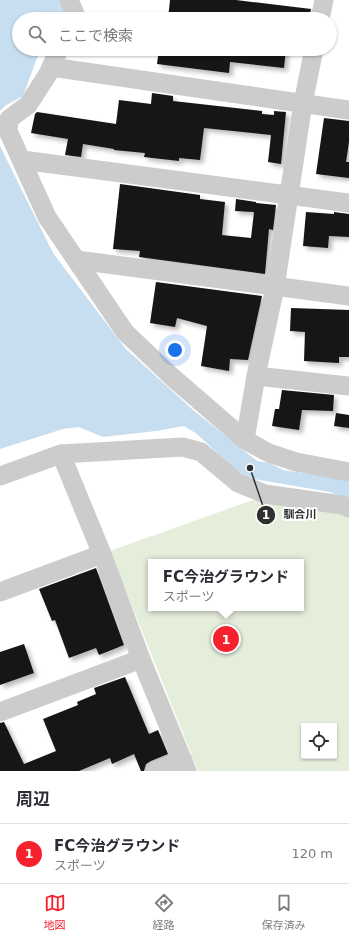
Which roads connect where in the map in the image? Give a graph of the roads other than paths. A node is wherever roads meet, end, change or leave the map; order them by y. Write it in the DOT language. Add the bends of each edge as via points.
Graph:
graph roads {
  1 [pos="68,0"];
  2 [pos="324,0"];
  3 [pos="74,12"];
  4 [pos="321,12"];
  5 [pos="56,56"];
  6 [pos="313,56"];
  7 [pos="51,67"];
  8 [pos="303,103"];
  9 [pos="349,110"];
  10 [pos="22,160"];
  11 [pos="289,196"];
  12 [pos="349,203"];
  13 [pos="77,260"];
  14 [pos="275,287"];
  15 [pos="349,296"];
  16 [pos="256,376"];
  17 [pos="349,386"];
  18 [pos="245,440"];
  19 [pos="61,454"];
  20 [pos="349,472"];
  21 [pos="0,476"];
  22 [pos="349,508"];
  23 [pos="102,554"];
  24 [pos="0,592"];
  25 [pos="141,658"];
  26 [pos="0,712"];
  27 [pos="185,766"];
  28 [pos="155,771"];
  1 -- 3 [label="street"];
  2 -- 4 [label="street"];
  5 -- 7 [label="street"];
  6 -- 8 [label="street"];
  7 -- 8 [label="street"];
  7 -- 10 [label="street" via="28,105 9,119 8,131"];
  8 -- 9 [label="street"];
  8 -- 11 [label="street"];
  10 -- 11 [label="street"];
  10 -- 13 [label="street" via="47,217"];
  11 -- 12 [label="street"];
  11 -- 14 [label="street"];
  13 -- 14 [label="street"];
  13 -- 18 [label="street" via="125,332"];
  14 -- 15 [label="street"];
  14 -- 16 [label="street"];
  16 -- 17 [label="street"];
  16 -- 18 [label="street"];
  18 -- 20 [label="street" via="269,453 296,462"];
  19 -- 21 [label="street"];
  19 -- 22 [label="street" via="183,447 201,452 238,483 265,494"];
  19 -- 23 [label="street"];
  23 -- 24 [label="street"];
  23 -- 25 [label="street"];
  25 -- 26 [label="street"];
  25 -- 27 [label="street"];
  27 -- 28 [label="street"];
}
